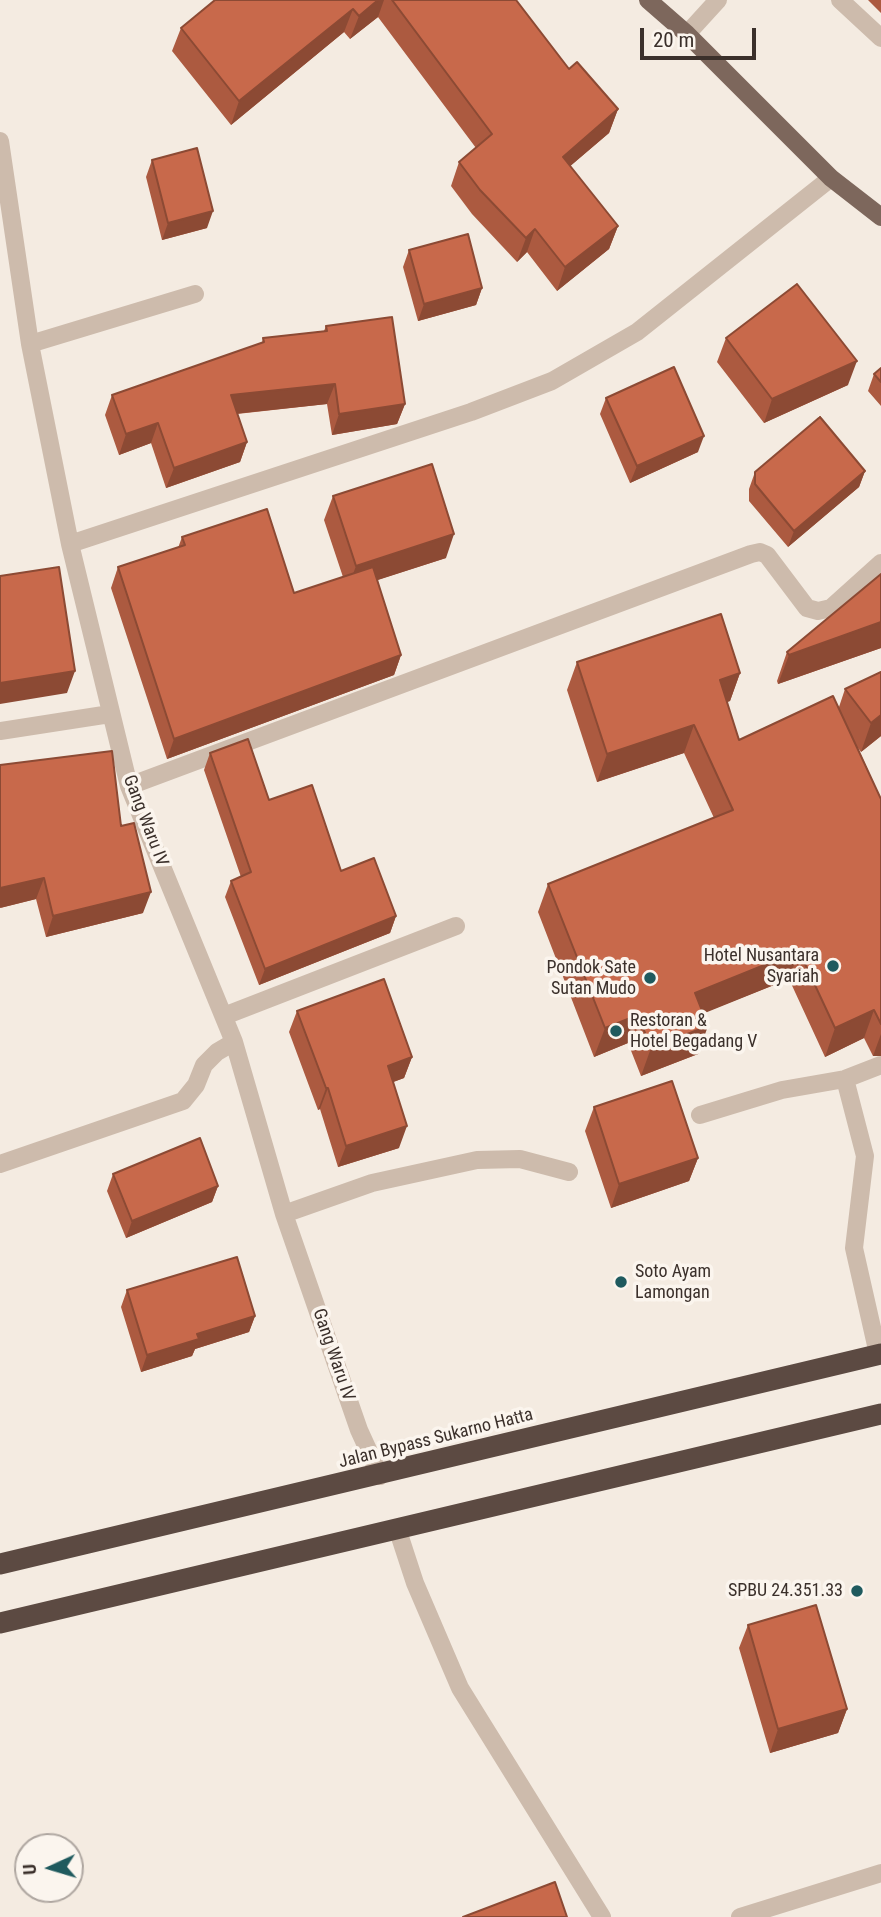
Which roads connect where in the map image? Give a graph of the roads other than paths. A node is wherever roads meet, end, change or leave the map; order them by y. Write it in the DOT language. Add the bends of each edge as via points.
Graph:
graph roads {
  1 [pos="648,0"];
  2 [pos="718,0"];
  3 [pos="840,0"];
  4 [pos="687,34"];
  5 [pos="881,38"];
  6 [pos="0,141"];
  7 [pos="831,178"];
  8 [pos="881,217"];
  9 [pos="195,294"];
  10 [pos="30,344"];
  11 [pos="70,544"];
  12 [pos="881,563"];
  13 [pos="110,714"];
  14 [pos="0,731"];
  15 [pos="130,786"];
  16 [pos="456,926"];
  17 [pos="223,1016"];
  18 [pos="234,1042"];
  19 [pos="881,1065"];
  20 [pos="845,1079"];
  21 [pos="700,1115"];
  22 [pos="0,1164"];
  23 [pos="569,1172"];
  24 [pos="284,1214"];
  25 [pos="879,1354"];
  26 [pos="881,1415"];
  27 [pos="380,1476"];
  28 [pos="397,1528"];
  29 [pos="0,1564"];
  30 [pos="0,1623"];
  31 [pos="881,1873"];
  32 [pos="602,1917"];
  33 [pos="740,1917"];
  1 -- 4 [label="main road"];
  2 -- 4 [label="street"];
  3 -- 5 [label="street"];
  4 -- 7 [label="main road"];
  6 -- 10 [label="street, Gang Waru IV"];
  7 -- 8 [label="main road"];
  7 -- 11 [label="street" via="637,332 552,381"];
  9 -- 10 [label="street"];
  10 -- 11 [label="street, Gang Waru IV"];
  11 -- 13 [label="street, Gang Waru IV"];
  12 -- 15 [label="street" via="831,608 818,611 807,608 767,555 751,554"];
  13 -- 14 [label="street"];
  13 -- 15 [label="street, Gang Waru IV"];
  15 -- 17 [label="street, Gang Waru IV"];
  16 -- 17 [label="street"];
  17 -- 18 [label="street, Gang Waru IV"];
  18 -- 22 [label="street" via="204,1065 183,1101"];
  18 -- 24 [label="street, Gang Waru IV"];
  19 -- 20 [label="street"];
  20 -- 21 [label="street" via="782,1090"];
  20 -- 25 [label="street" via="865,1156 854,1248"];
  23 -- 24 [label="street" via="520,1159 477,1160 372,1183"];
  24 -- 27 [label="street, Gang Waru IV" via="359,1430"];
  25 -- 27 [label="highway, Jalan Bypass Sukarno Hatta"];
  26 -- 28 [label="highway"];
  27 -- 29 [label="highway, Jalan Bypass Sukarno Hatta"];
  28 -- 30 [label="highway"];
  28 -- 32 [label="street" via="460,1688"];
  31 -- 33 [label="street"];
}
